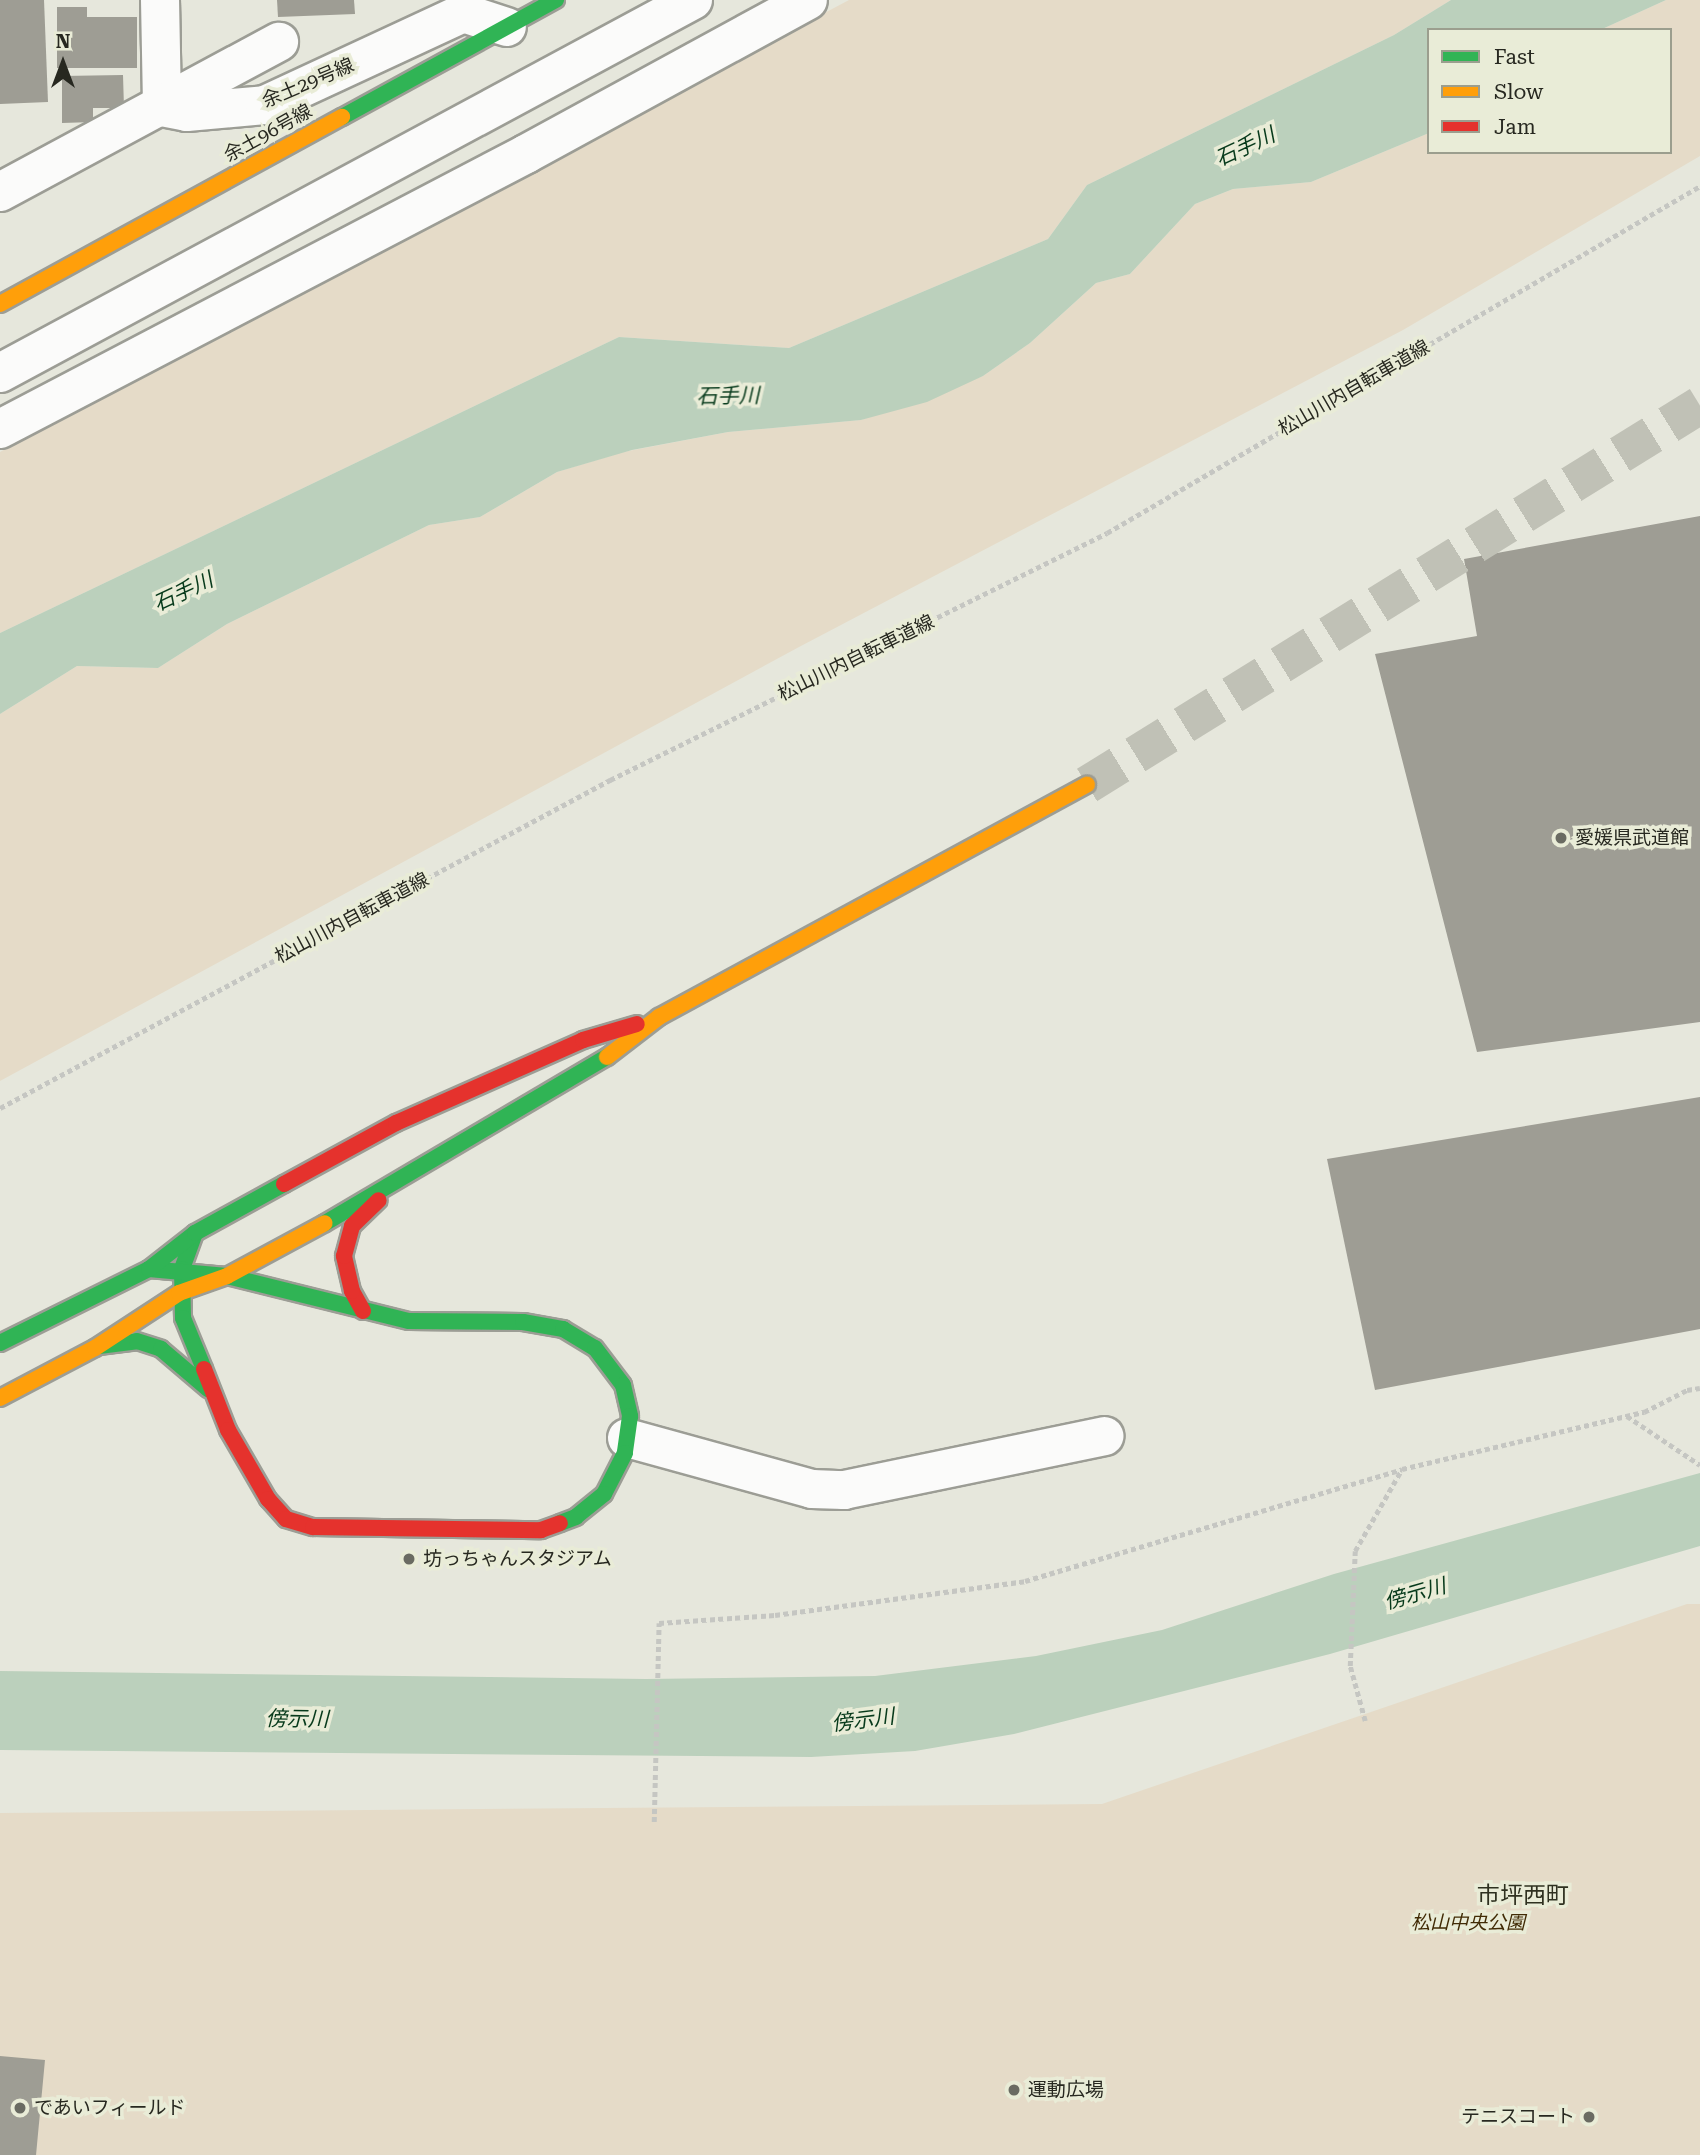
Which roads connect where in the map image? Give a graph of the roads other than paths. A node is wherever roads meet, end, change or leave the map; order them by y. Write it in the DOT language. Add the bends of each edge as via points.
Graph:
graph roads {
  1 [pos="160,0"];
  2 [pos="556,0"];
  3 [pos="693,0"];
  4 [pos="808,0"];
  5 [pos="508,27"];
  6 [pos="279,42"];
  7 [pos="162,107"];
  8 [pos="0,192"];
  9 [pos="0,304"];
  10 [pos="0,373"];
  11 [pos="0,429"];
  12 [pos="1087,785"];
  13 [pos="659,1017"];
  14 [pos="393,1186"];
  15 [pos="195,1233"];
  16 [pos="149,1269"];
  17 [pos="182,1269"];
  18 [pos="227,1276"];
  19 [pos="179,1293"];
  20 [pos="363,1311"];
  21 [pos="0,1343"];
  22 [pos="94,1348"];
  23 [pos="209,1390"];
  24 [pos="0,1398"];
  25 [pos="1104,1436"];
  26 [pos="627,1438"];
  1 -- 7 [label="street"];
  2 -- 5 [label="street, 余土96号線"];
  3 -- 10 [label="street"];
  4 -- 11 [label="street" via="526,155"];
  5 -- 7 [label="street, 余土29号線" via="463,13 265,105 187,112"];
  5 -- 9 [label="street, 余土96号線"];
  6 -- 7 [label="street"];
  7 -- 8 [label="street"];
  12 -- 13 [label="street"];
  13 -- 14 [label="street" via="604,1060"];
  13 -- 15 [label="street" via="583,1040 396,1123"];
  14 -- 18 [label="street"];
  14 -- 20 [label="street" via="352,1226 344,1256 352,1291"];
  15 -- 16 [label="street"];
  15 -- 17 [label="street"];
  16 -- 17 [label="street"];
  16 -- 21 [label="street"];
  17 -- 18 [label="street"];
  17 -- 19 [label="street"];
  18 -- 19 [label="street"];
  18 -- 20 [label="street"];
  19 -- 22 [label="street"];
  19 -- 23 [label="street" via="183,1318"];
  20 -- 26 [label="street" via="409,1321 523,1322 563,1329 595,1348 623,1385 630,1416"];
  22 -- 23 [label="street" via="111,1341 137,1341 160,1349"];
  22 -- 24 [label="street"];
  23 -- 26 [label="street" via="268,1499 286,1519 313,1527 541,1530 576,1517 604,1494"];
  25 -- 26 [label="street" via="844,1490 812,1489"];
}
